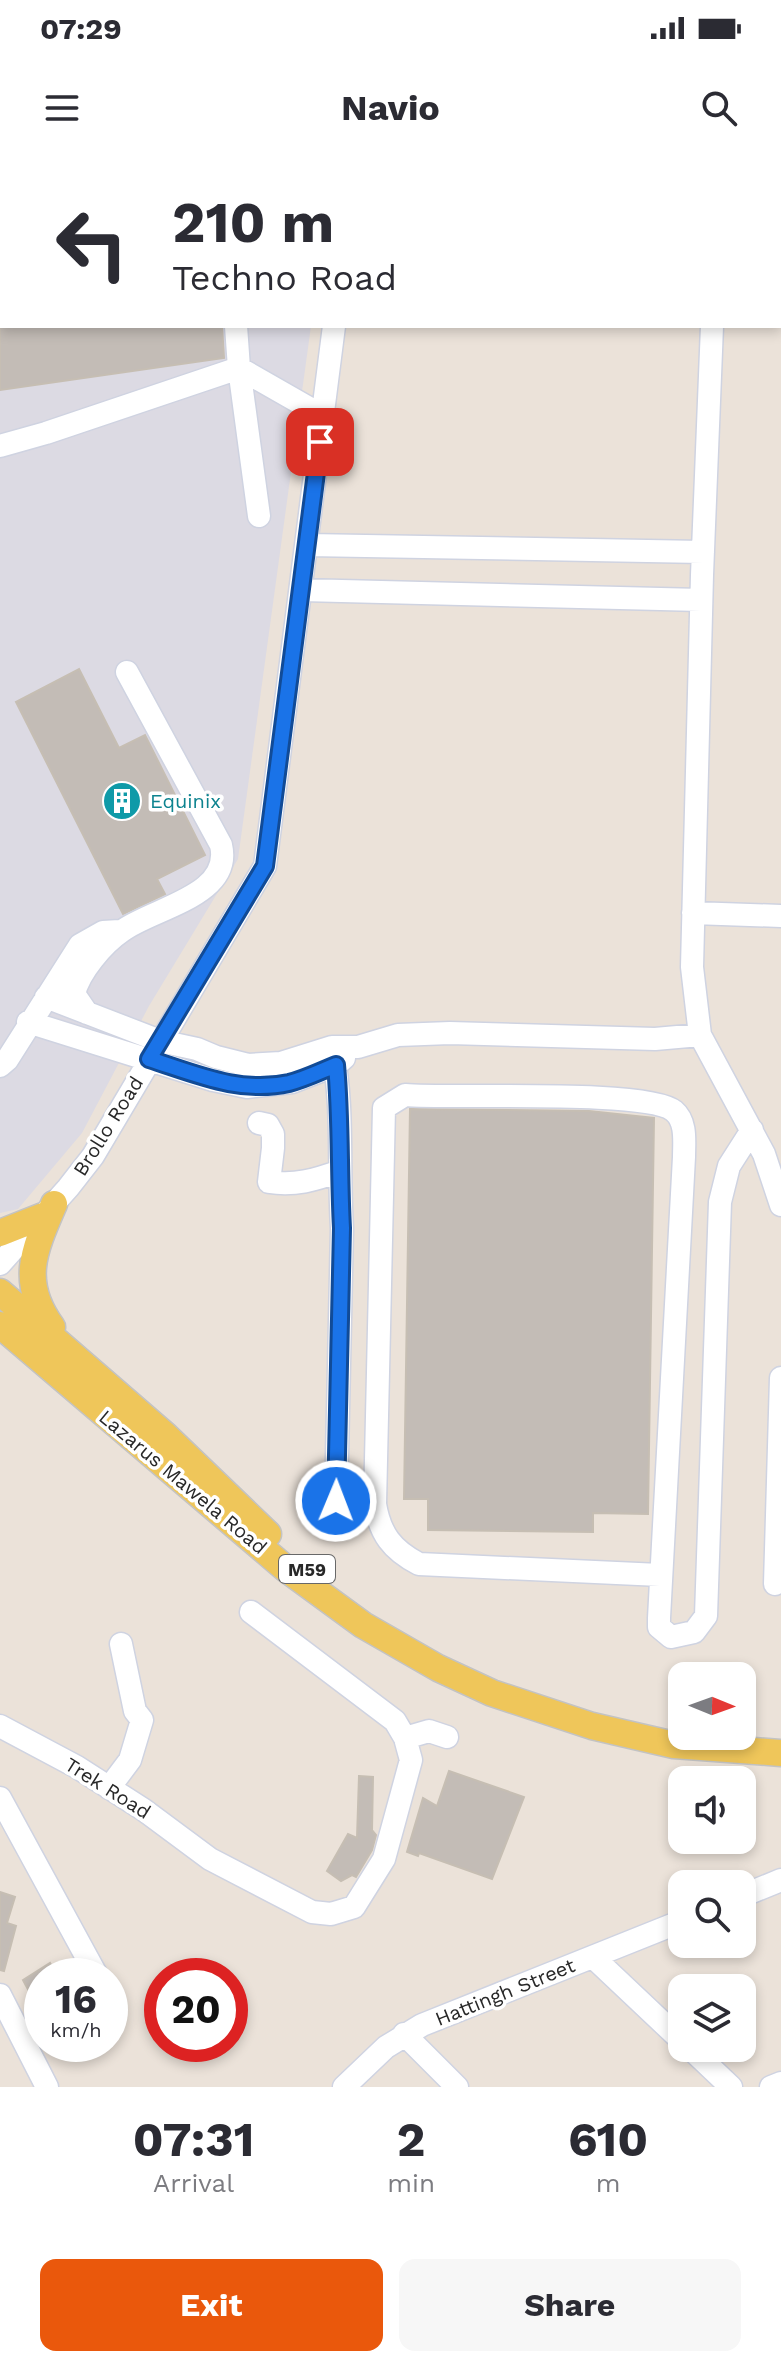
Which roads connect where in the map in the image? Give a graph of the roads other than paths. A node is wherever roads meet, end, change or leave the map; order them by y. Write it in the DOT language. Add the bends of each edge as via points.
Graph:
graph roads {
  1 [pos="236,328"];
  2 [pos="334,328"];
  3 [pos="712,328"];
  4 [pos="239,368"];
  5 [pos="323,416"];
  6 [pos="0,446"];
  7 [pos="259,516"];
  8 [pos="308,545"];
  9 [pos="703,552"];
  10 [pos="302,590"];
  11 [pos="701,600"];
  12 [pos="127,672"];
  13 [pos="693,913"];
  14 [pos="781,916"];
  15 [pos="122,931"];
  16 [pos="46,997"];
  17 [pos="87,1013"];
  18 [pos="28,1022"];
  19 [pos="700,1035"];
  20 [pos="154,1050"];
  21 [pos="334,1056"];
  22 [pos="0,1066"];
  23 [pos="259,1123"];
  24 [pos="752,1130"];
  25 [pos="340,1161"];
  26 [pos="781,1205"];
  27 [pos="49,1210"];
  28 [pos="0,1233"];
  29 [pos="0,1264"];
  30 [pos="0,1292"];
  31 [pos="0,1325"];
  32 [pos="79,1360"];
  33 [pos="781,1378"];
  34 [pos="336,1501"];
  35 [pos="660,1575"];
  36 [pos="779,1589"];
  37 [pos="251,1612"];
  38 [pos="121,1644"];
  39 [pos="0,1726"];
  40 [pos="668,1730"];
  41 [pos="447,1737"];
  42 [pos="405,1738"];
  43 [pos="756,1738"];
  44 [pos="781,1739"];
  45 [pos="781,1753"];
  46 [pos="109,1788"];
  47 [pos="0,1798"];
  48 [pos="781,1880"];
  49 [pos="756,1890"];
  50 [pos="668,1927"];
  51 [pos="593,1957"];
  52 [pos="87,1958"];
  53 [pos="0,1995"];
  54 [pos="668,2028"];
  55 [pos="404,2034"];
  56 [pos="705,2062"];
  57 [pos="781,2083"];
  58 [pos="47,2087"];
  59 [pos="344,2087"];
  60 [pos="457,2087"];
  61 [pos="731,2087"];
  62 [pos="771,2087"];
  1 -- 4 [label="street"];
  2 -- 5 [label="street, Brollo Road"];
  3 -- 9 [label="street"];
  4 -- 5 [label="street"];
  4 -- 6 [label="street"];
  4 -- 7 [label="street"];
  5 -- 8 [label="street, Brollo Road"];
  8 -- 9 [label="street"];
  8 -- 10 [label="street, Brollo Road"];
  9 -- 11 [label="street"];
  10 -- 11 [label="street"];
  10 -- 20 [label="street, Brollo Road" via="265,866"];
  11 -- 13 [label="street"];
  12 -- 15 [label="street" via="224,857 219,874 202,890"];
  13 -- 14 [label="street"];
  13 -- 19 [label="street" via="692,967"];
  15 -- 16 [label="street" via="103,932 80,945"];
  15 -- 17 [label="street" via="77,981 74,994"];
  16 -- 17 [label="street"];
  16 -- 18 [label="street"];
  17 -- 20 [label="street"];
  18 -- 20 [label="street"];
  18 -- 22 [label="street"];
  19 -- 21 [label="street" via="655,1039 426,1033 398,1035"];
  19 -- 24 [label="street"];
  20 -- 21 [label="street" via="197,1049 248,1065"];
  20 -- 27 [label="street, Brollo Road" via="93,1156"];
  21 -- 25 [label="street"];
  23 -- 25 [label="street" via="273,1134 270,1174"];
  24 -- 26 [label="street"];
  24 -- 35 [label="street" via="729,1166 720,1202 708,1599 704,1621 694,1632 671,1637 659,1627"];
  25 -- 34 [label="street"];
  27 -- 28 [label="main road"];
  27 -- 29 [label="street, Brollo Road"];
  27 -- 32 [label="main road" via="31,1280 46,1318"];
  30 -- 32 [label="main road, Lazarus Mawela Road / M59"];
  31 -- 45 [label="main road, Lazarus Mawela Road / M59" via="285,1568 363,1625 438,1668 503,1697 592,1726 674,1745"];
  32 -- 40 [label="main road, Lazarus Mawela Road / M59" via="282,1548 364,1612 501,1683 581,1711"];
  33 -- 36 [label="street"];
  35 -- 35 [label="street" via="419,1564 392,1546 380,1528 375,1504 383,1120 384,1108 396,1099 605,1098 659,1103 678,1115 685,1134"];
  37 -- 42 [label="street" via="395,1721"];
  38 -- 46 [label="street" via="135,1711 142,1720 130,1760"];
  39 -- 46 [label="street, Trek Road"];
  41 -- 42 [label="street" via="429,1731"];
  42 -- 46 [label="street, Trek Road" via="411,1760 384,1859 354,1907 331,1914 312,1912 210,1859"];
  43 -- 44 [label="main road"];
  47 -- 52 [label="street"];
  48 -- 49 [label="street"];
  50 -- 51 [label="street, Hattingh Street"];
  51 -- 54 [label="street"];
  51 -- 55 [label="street, Hattingh Street"];
  53 -- 58 [label="street"];
  55 -- 59 [label="street, Hattingh Street"];
  55 -- 60 [label="street"];
  56 -- 61 [label="street"];
  57 -- 62 [label="street"];
}
